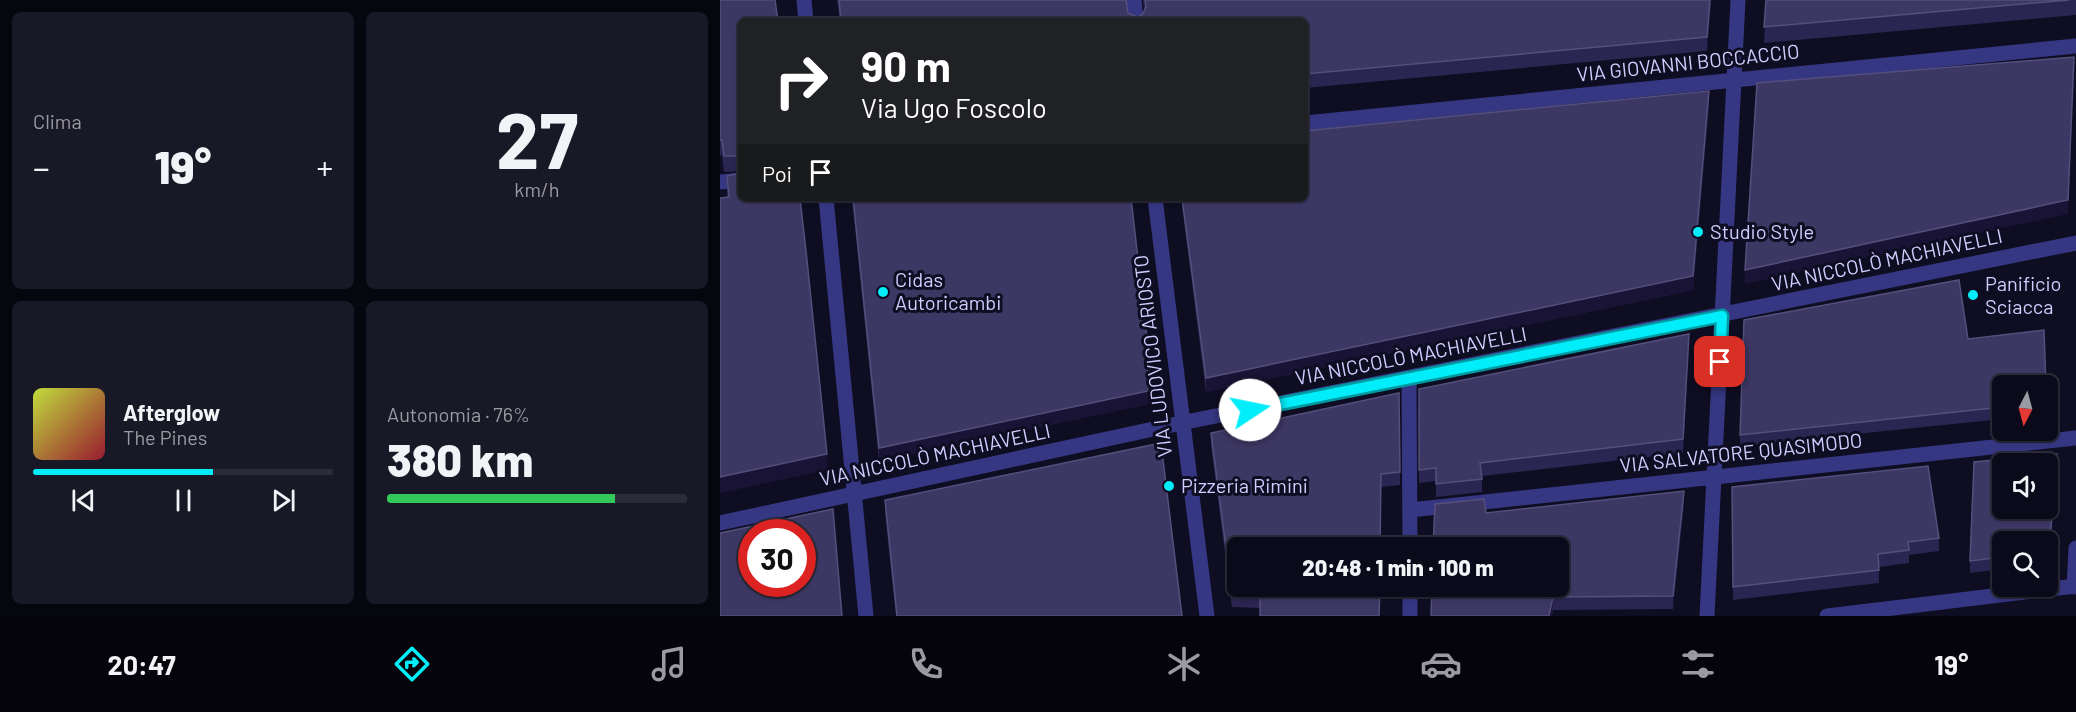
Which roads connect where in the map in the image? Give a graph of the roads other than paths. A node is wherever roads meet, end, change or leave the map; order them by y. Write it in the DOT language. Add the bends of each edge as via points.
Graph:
graph roads {
  1 [pos="804,0"];
  2 [pos="1134,0"];
  3 [pos="1738,0"];
  4 [pos="806,18"];
  5 [pos="1136,18"];
  6 [pos="2076,46"];
  7 [pos="1732,80"];
  8 [pos="1308,123"];
  9 [pos="738,180"];
  10 [pos="720,182"];
  11 [pos="826,201"];
  12 [pos="1155,201"];
  13 [pos="2076,243"];
  14 [pos="1722,316"];
  15 [pos="1409,378"];
  16 [pos="1181,423"];
  17 [pos="2076,438"];
  18 [pos="1714,477"];
  19 [pos="854,494"];
  20 [pos="1410,510"];
  21 [pos="720,523"];
  22 [pos="1410,537"];
  23 [pos="2076,548"];
  24 [pos="2075,586"];
  25 [pos="1410,597"];
  26 [pos="866,616"];
  27 [pos="1207,616"];
  28 [pos="1410,616"];
  29 [pos="1707,616"];
  30 [pos="1827,616"];
  1 -- 4 [label="street"];
  2 -- 5 [label="street"];
  3 -- 7 [label="street"];
  6 -- 7 [label="street, VIA GIOVANNI BOCCACCIO"];
  7 -- 8 [label="street, VIA GIOVANNI BOCCACCIO"];
  7 -- 14 [label="street"];
  9 -- 10 [label="street"];
  11 -- 19 [label="street"];
  12 -- 16 [label="street, VIA LUDOVICO ARIOSTO"];
  13 -- 14 [label="street, VIA NICCOLÒ MACHIAVELLI"];
  14 -- 15 [label="street, VIA NICCOLÒ MACHIAVELLI"];
  14 -- 18 [label="street"];
  15 -- 16 [label="street, VIA NICCOLÒ MACHIAVELLI"];
  15 -- 20 [label="street"];
  16 -- 19 [label="street, VIA NICCOLÒ MACHIAVELLI"];
  16 -- 27 [label="street, VIA LUDOVICO ARIOSTO"];
  17 -- 18 [label="street, VIA SALVATORE QUASIMODO"];
  18 -- 20 [label="street, VIA SALVATORE QUASIMODO"];
  18 -- 29 [label="street"];
  19 -- 21 [label="street, VIA NICCOLÒ MACHIAVELLI"];
  19 -- 26 [label="street"];
  20 -- 22 [label="street"];
  23 -- 24 [label="street"];
  24 -- 30 [label="street"];
  25 -- 28 [label="street"];
}
